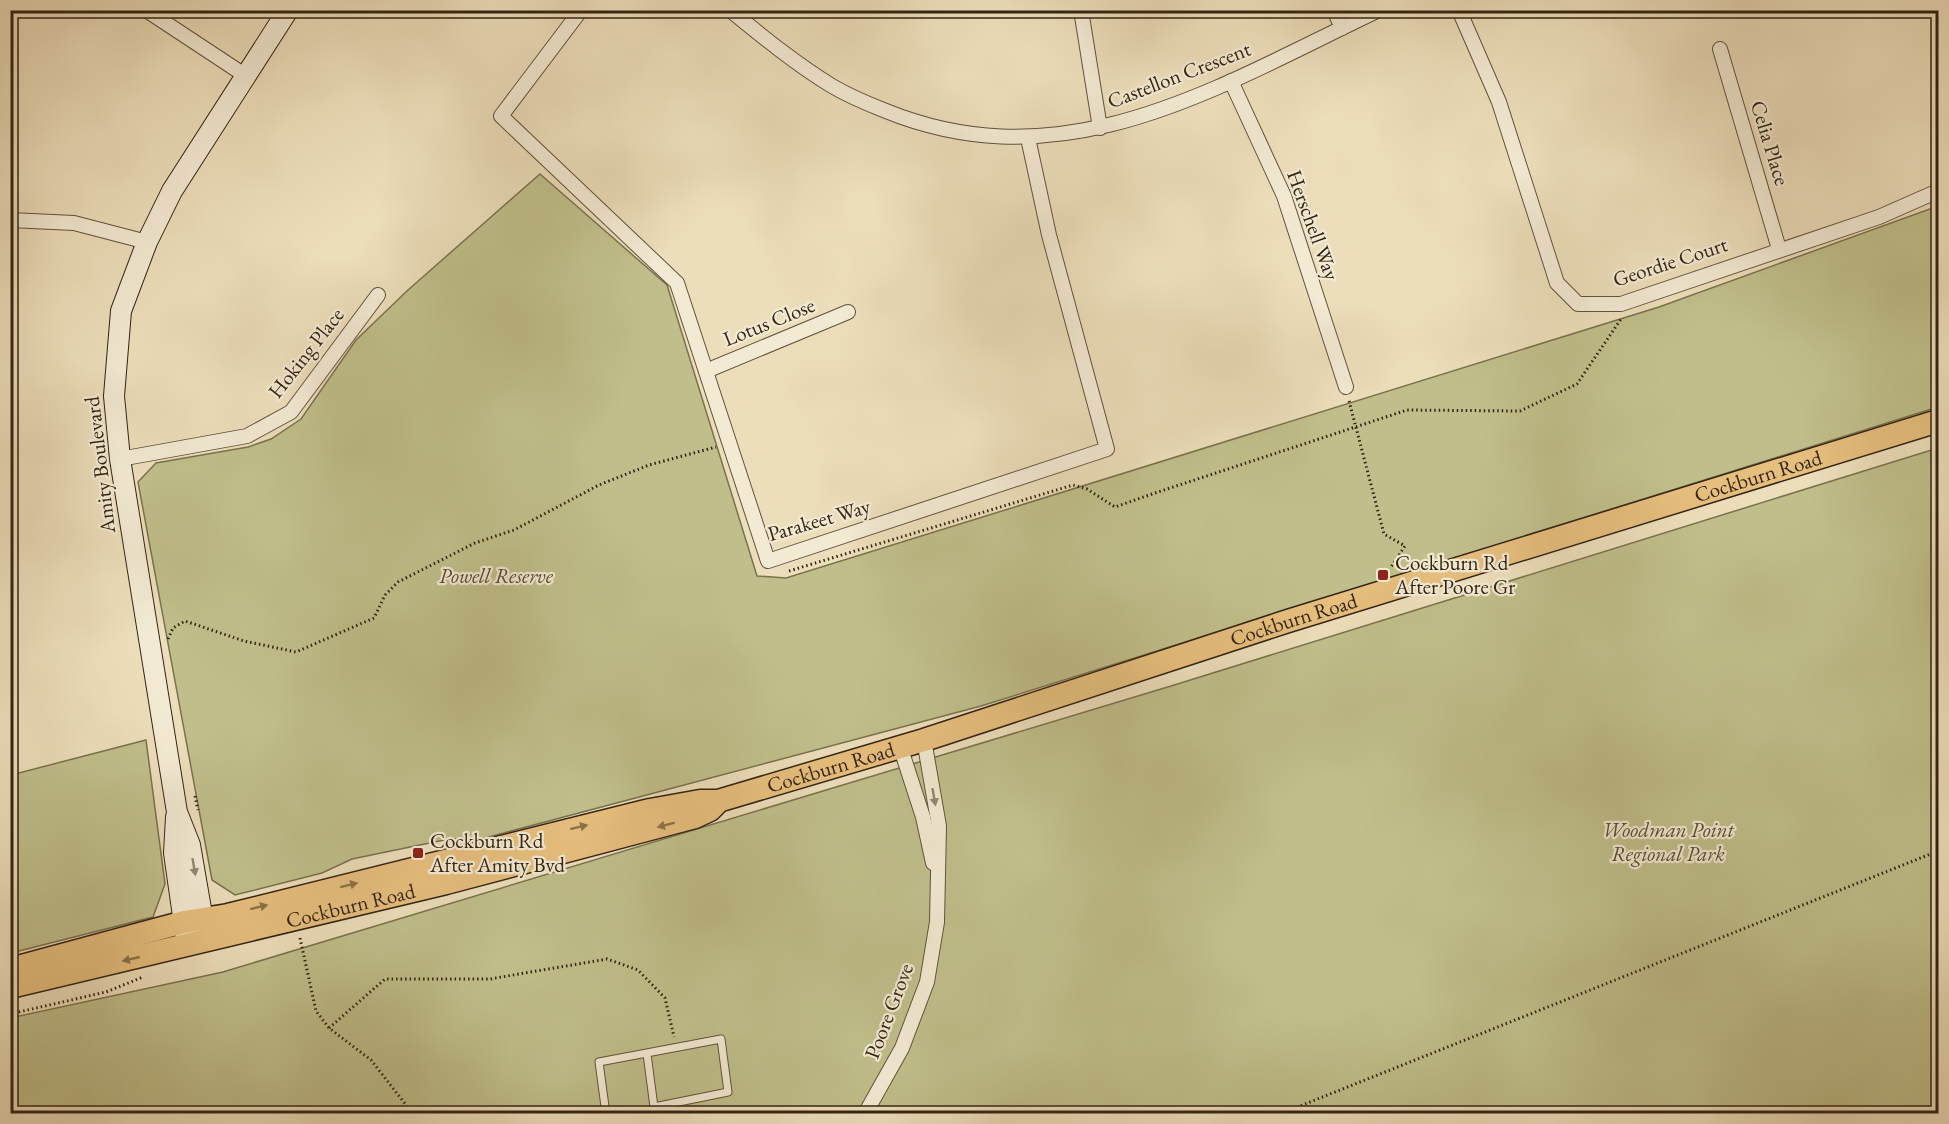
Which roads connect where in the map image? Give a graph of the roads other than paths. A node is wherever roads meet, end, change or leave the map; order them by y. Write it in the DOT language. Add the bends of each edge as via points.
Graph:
graph roads {
  1 [pos="147,10"];
  2 [pos="288,10"];
  3 [pos="580,10"];
  4 [pos="730,10"];
  5 [pos="1081,10"];
  6 [pos="1334,10"];
  7 [pos="1379,10"];
  8 [pos="1459,10"];
  9 [pos="1342,28"];
  10 [pos="1720,50"];
  11 [pos="246,76"];
  12 [pos="1231,81"];
  13 [pos="1100,128"];
  14 [pos="1029,138"];
  15 [pos="1938,191"];
  16 [pos="10,220"];
  17 [pos="147,242"];
  18 [pos="1779,249"];
  19 [pos="378,295"];
  20 [pos="848,312"];
  21 [pos="705,371"];
  22 [pos="1346,387"];
  23 [pos="1938,421"];
  24 [pos="120,459"];
  25 [pos="924,740"];
  26 [pos="900,746"];
  27 [pos="718,801"];
  28 [pos="937,883"];
  29 [pos="193,920"];
  30 [pos="197,944"];
  31 [pos="10,969"];
  32 [pos="10,987"];
  33 [pos="646,1054"];
  34 [pos="654,1110"];
  35 [pos="606,1113"];
  36 [pos="865,1113"];
  1 -- 11 [label="street"];
  2 -- 11 [label="street, Amity Boulevard"];
  3 -- 21 [label="street, Parakeet Way" via="501,116 677,284"];
  4 -- 14 [label="street, Castellon Crescent" via="804,68 863,102 909,121 962,135"];
  5 -- 13 [label="street"];
  6 -- 9 [label="street"];
  7 -- 9 [label="street, Castellon Crescent"];
  8 -- 18 [label="street, Geordie Court" via="1499,102 1557,283 1578,304 1622,304"];
  9 -- 12 [label="street, Castellon Crescent"];
  10 -- 18 [label="street, Celia Place"];
  11 -- 17 [label="street, Amity Boulevard" via="172,191"];
  12 -- 13 [label="street, Castellon Crescent"];
  12 -- 22 [label="street, Herschell Way" via="1284,196"];
  13 -- 14 [label="street, Castellon Crescent"];
  14 -- 21 [label="street, Parakeet Way" via="1049,235 1107,449 768,561"];
  15 -- 18 [label="street, Geordie Court" via="1880,217"];
  16 -- 17 [label="street" via="74,223"];
  17 -- 24 [label="street, Amity Boulevard" via="121,311 114,396"];
  19 -- 24 [label="street, Hoking Place" via="291,412 247,436"];
  20 -- 21 [label="street, Lotus Close"];
  23 -- 25 [label="main road, Cockburn Road" via="1191,651"];
  24 -- 29 [label="street, Amity Boulevard" via="177,812 174,853"];
  25 -- 26 [label="main road, Cockburn Road"];
  25 -- 28 [label="street, Poore Grove, one-way" via="939,826"];
  26 -- 27 [label="main road, Cockburn Road"];
  26 -- 28 [label="street, Poore Grove" via="923,818"];
  29 -- 27 [label="main road, Cockburn Road, one-way" via="650,810"];
  27 -- 30 [label="main road, Cockburn Road, one-way" via="695,817"];
  28 -- 36 [label="street, Poore Grove" via="937,922 927,982 902,1048"];
  29 -- 30 [label="street, Amity Boulevard"];
  29 -- 31 [label="main road, Cockburn Road"];
  30 -- 32 [label="main road, Cockburn Road, one-way"];
  33 -- 34 [label="lane"];
  33 -- 34 [label="lane" via="721,1039 728,1092"];
  33 -- 35 [label="lane" via="598,1062"];
}
